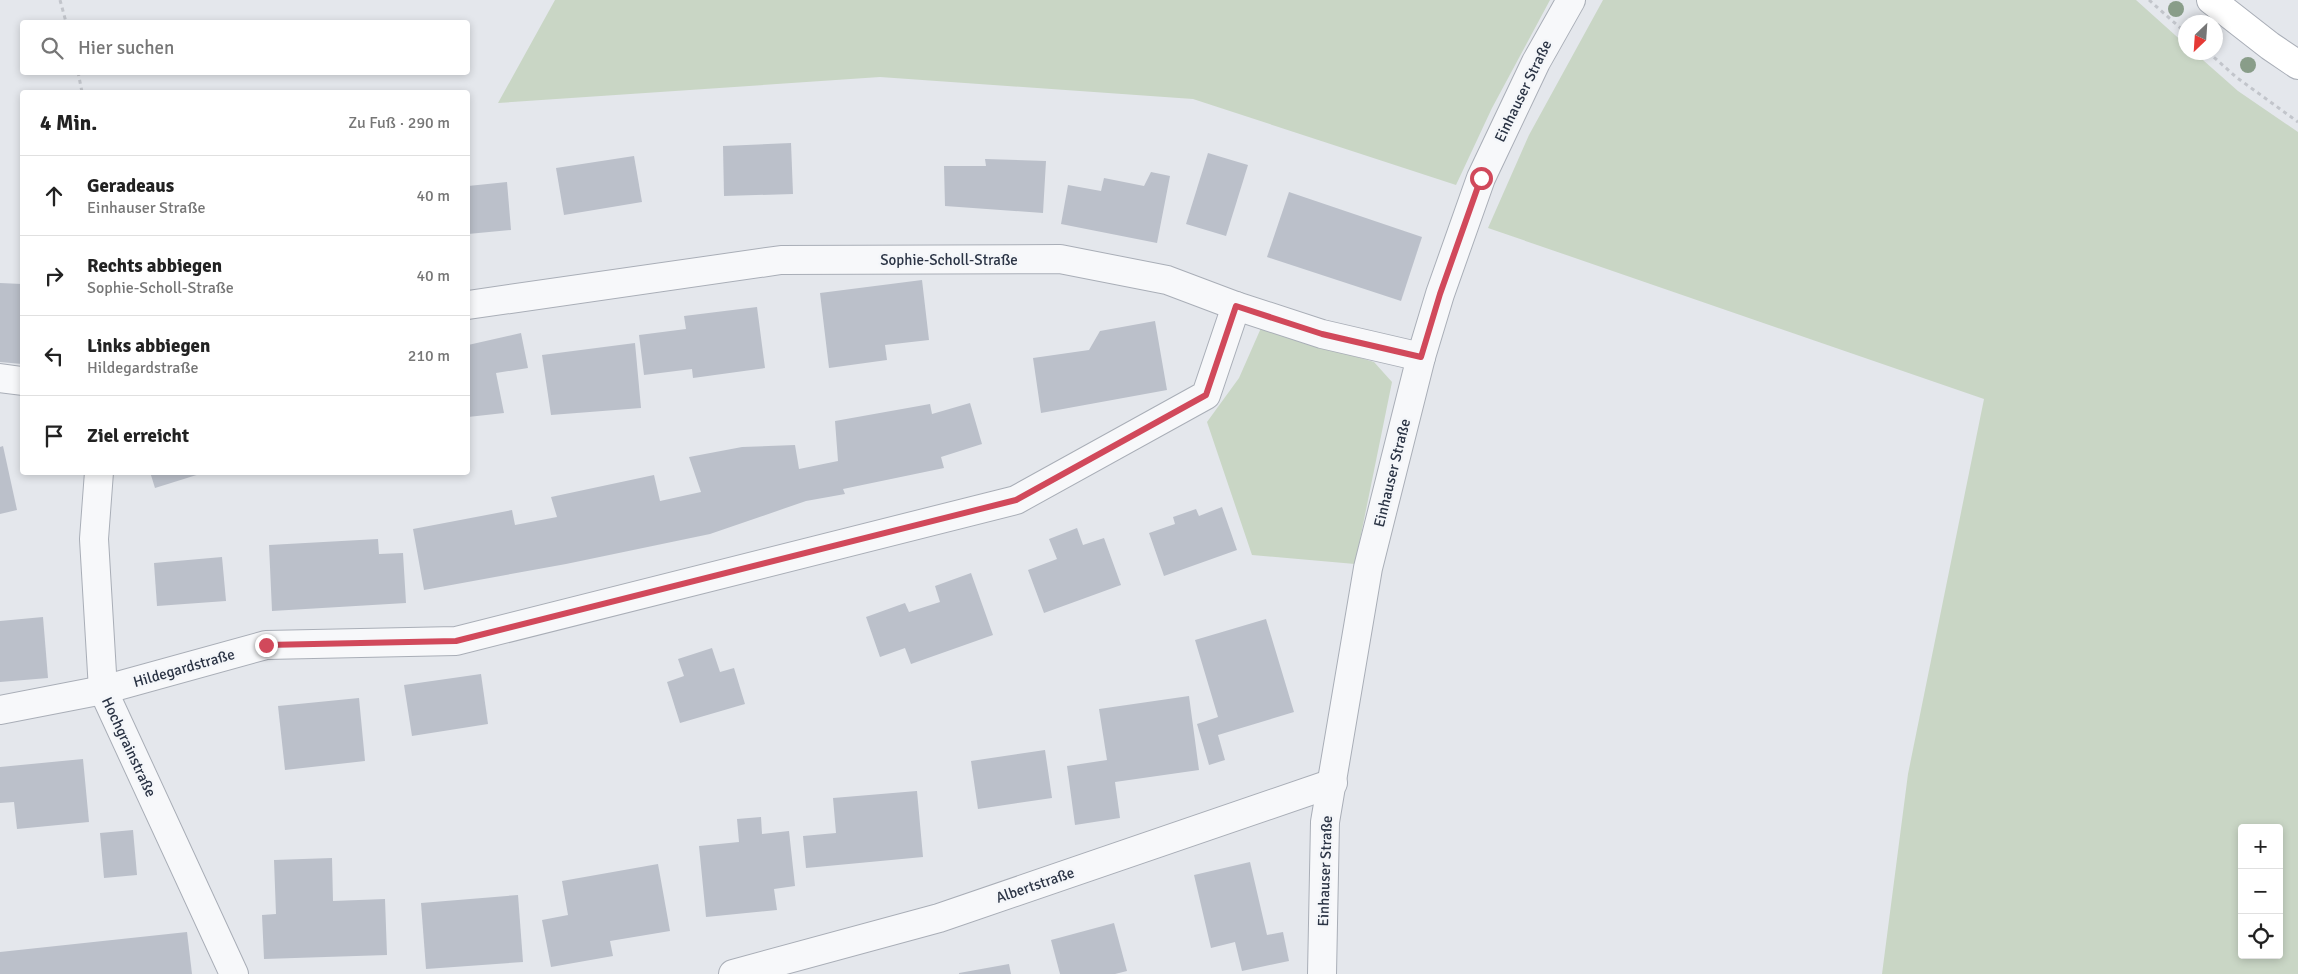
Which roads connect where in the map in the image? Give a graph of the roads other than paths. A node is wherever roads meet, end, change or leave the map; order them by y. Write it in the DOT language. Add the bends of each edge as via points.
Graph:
graph roads {
  1 [pos="1571,0"];
  2 [pos="2211,0"];
  3 [pos="2298,64"];
  4 [pos="470,305"];
  5 [pos="1236,306"];
  6 [pos="1421,357"];
  7 [pos="0,378"];
  8 [pos="20,381"];
  9 [pos="99,475"];
  10 [pos="103,690"];
  11 [pos="0,710"];
  12 [pos="1333,783"];
  13 [pos="234,974"];
  14 [pos="733,974"];
  15 [pos="1322,974"];
  1 -- 6 [label="street, Einhauser Straße" via="1536,62 1481,178"];
  2 -- 3 [label="street"];
  4 -- 5 [label="street, Sophie-Scholl-Straße" via="781,260 1060,259 1167,280"];
  5 -- 6 [label="street, Sophie-Scholl-Straße" via="1322,334"];
  5 -- 10 [label="street, Hildegardstraße" via="1206,395 1016,500 456,641 266,645"];
  6 -- 12 [label="street, Einhauser Straße" via="1368,568"];
  7 -- 8 [label="street"];
  9 -- 10 [label="street, Hochgrainstraße" via="94,539"];
  10 -- 11 [label="street, Hildegardstraße"];
  10 -- 13 [label="street, Hochgrainstraße"];
  12 -- 14 [label="street, Albertstraße" via="939,918"];
  12 -- 15 [label="street, Einhauser Straße" via="1325,822"];
}
